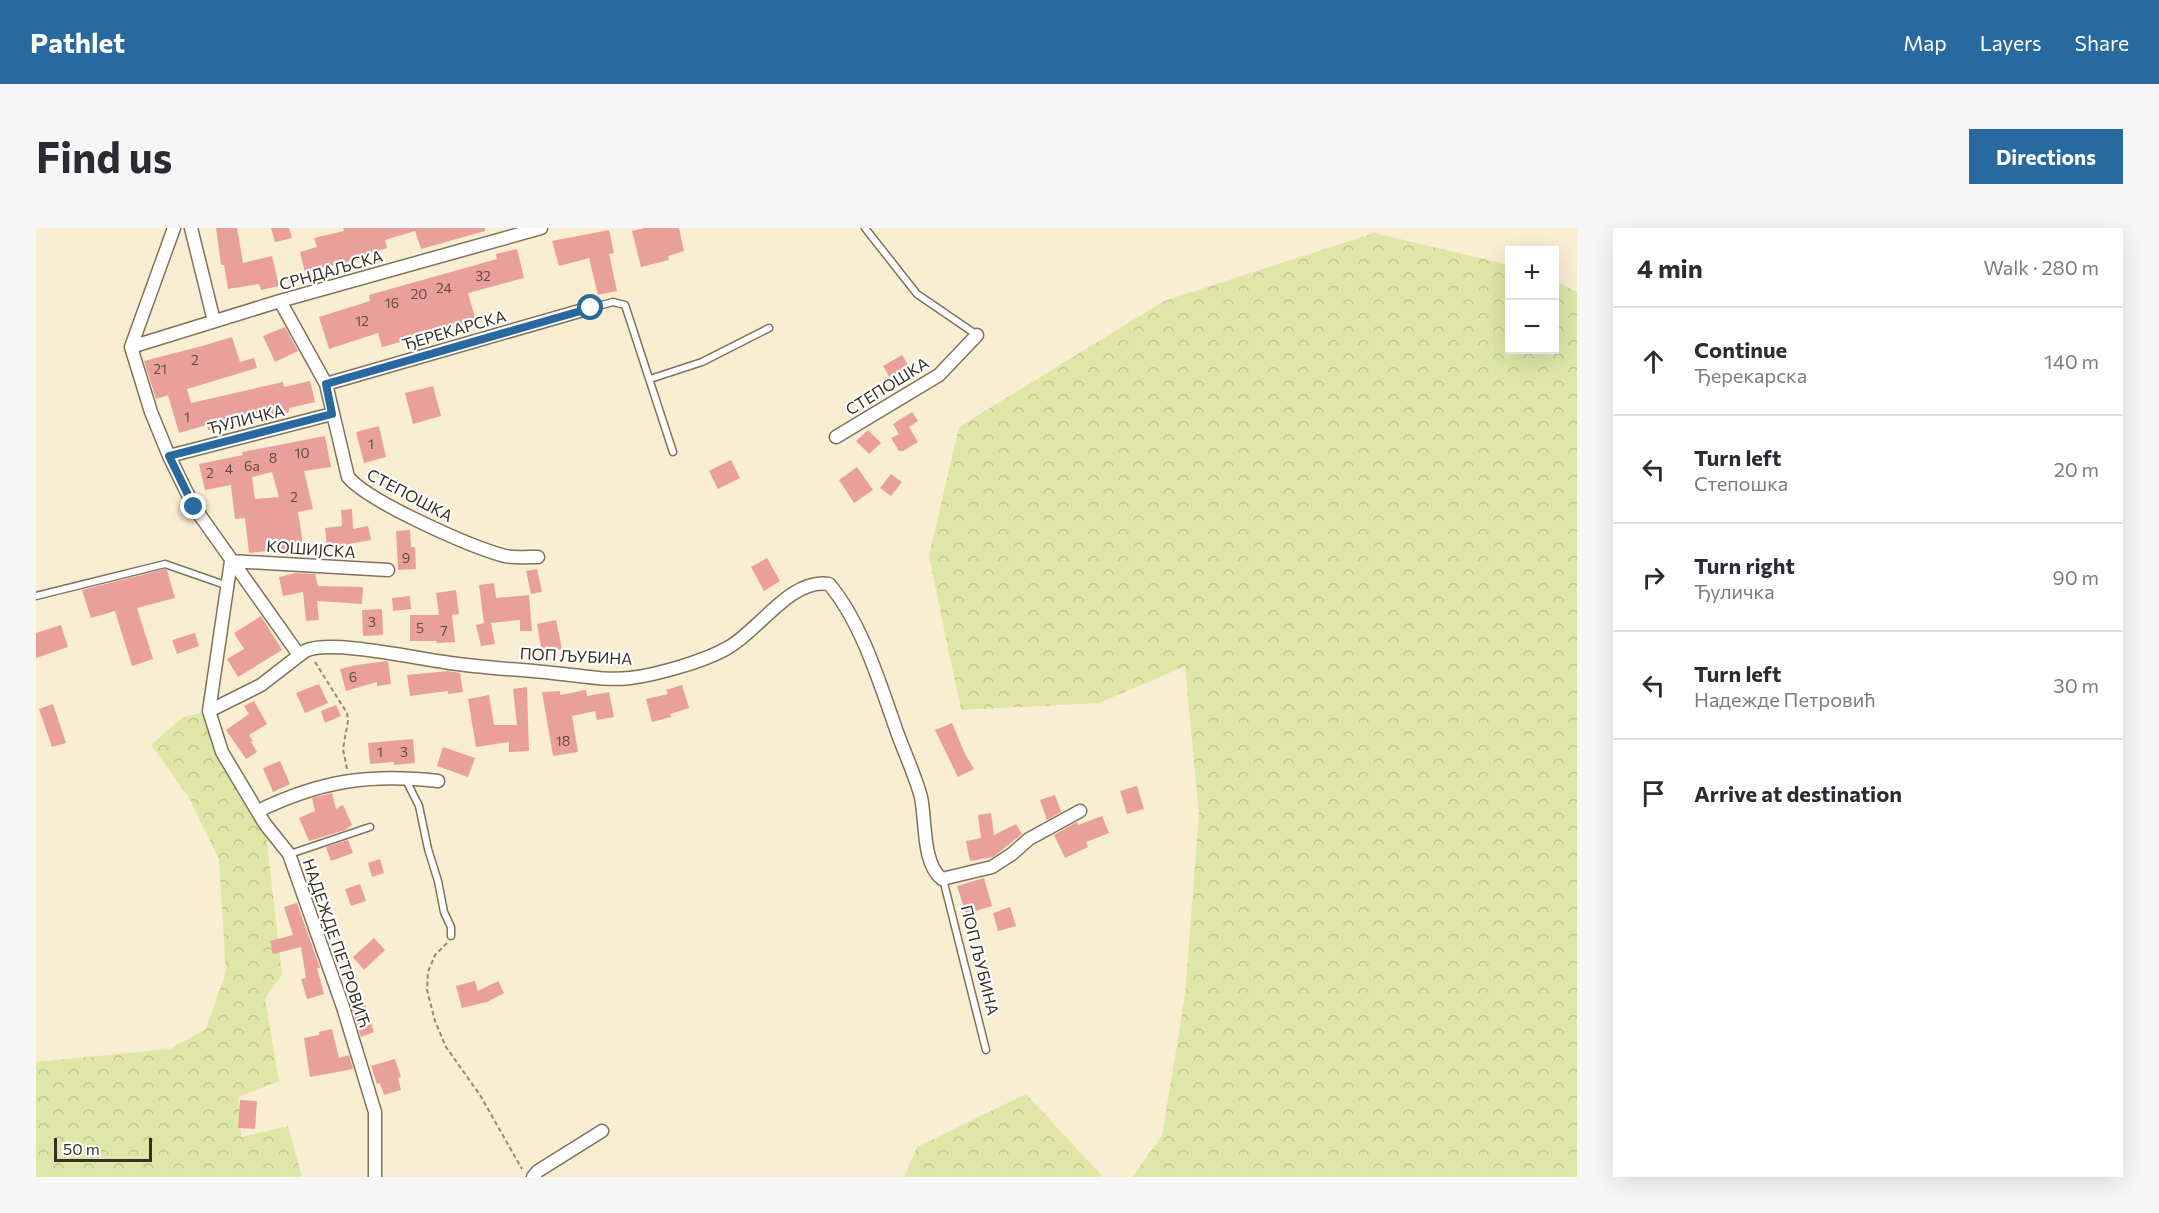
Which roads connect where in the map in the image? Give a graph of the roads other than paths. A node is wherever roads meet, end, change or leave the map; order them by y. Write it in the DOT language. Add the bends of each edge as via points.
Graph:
graph roads {
  1 [pos="174,228"];
  2 [pos="191,228"];
  3 [pos="541,228"];
  4 [pos="865,228"];
  5 [pos="280,301"];
  6 [pos="591,308"];
  7 [pos="214,321"];
  8 [pos="769,328"];
  9 [pos="977,335"];
  10 [pos="131,347"];
  11 [pos="650,379"];
  12 [pos="326,384"];
  13 [pos="332,414"];
  14 [pos="836,437"];
  15 [pos="672,452"];
  16 [pos="169,456"];
  17 [pos="538,557"];
  18 [pos="231,561"];
  19 [pos="388,570"];
  20 [pos="228,586"];
  21 [pos="36,596"];
  22 [pos="302,653"];
  23 [pos="210,711"];
  24 [pos="406,778"];
  25 [pos="438,781"];
  26 [pos="258,811"];
  27 [pos="1080,812"];
  28 [pos="370,827"];
  29 [pos="289,855"];
  30 [pos="942,879"];
  31 [pos="451,936"];
  32 [pos="986,1050"];
  33 [pos="602,1131"];
  34 [pos="530,1176"];
  35 [pos="375,1177"];
  1 -- 10 [label="street"];
  2 -- 7 [label="street"];
  3 -- 5 [label="street, СРНДАЉСКА"];
  4 -- 9 [label="lane" via="917,294"];
  5 -- 7 [label="street, СРНДАЉСКА"];
  5 -- 12 [label="street, СТЕПОШКА"];
  6 -- 11 [label="lane" via="613,302 625,305"];
  6 -- 12 [label="street, ЂЕРЕКАРСКА"];
  7 -- 10 [label="street, СРНДАЉСКА"];
  8 -- 11 [label="lane" via="702,362"];
  9 -- 14 [label="street, СТЕПОШКА" via="939,375"];
  10 -- 16 [label="street"];
  11 -- 15 [label="lane"];
  12 -- 13 [label="street, СТЕПОШКА"];
  13 -- 16 [label="street, ЂУЛИЧКА"];
  13 -- 17 [label="street, СТЕПОШКА" via="348,477 356,487 468,543 508,556"];
  16 -- 18 [label="street" via="194,507"];
  18 -- 19 [label="street, КОШИЈСКА"];
  18 -- 20 [label="street, НАДЕЖДЕ ПЕТРОВИЋ"];
  18 -- 22 [label="street"];
  20 -- 21 [label="lane" via="165,564"];
  20 -- 23 [label="street, НАДЕЖДЕ ПЕТРОВИЋ"];
  22 -- 23 [label="street" via="261,685"];
  22 -- 30 [label="street, ПОП ЉУБИНА" via="312,648 357,648 448,663 630,678 719,653 749,633 794,593 818,582 829,584 842,599 884,696 921,797 930,861"];
  23 -- 26 [label="street, НАДЕЖДЕ ПЕТРОВИЋ" via="222,752"];
  24 -- 25 [label="street"];
  24 -- 26 [label="street" via="351,780 312,789"];
  24 -- 31 [label="lane" via="419,806"];
  26 -- 29 [label="street, НАДЕЖДЕ ПЕТРОВИЋ"];
  27 -- 30 [label="street" via="1029,839 992,867"];
  28 -- 29 [label="lane"];
  29 -- 35 [label="street, НАДЕЖДЕ ПЕТРОВИЋ" via="375,1112"];
  30 -- 32 [label="lane, ПОП ЉУБИНА"];
  33 -- 34 [label="street"];
}
